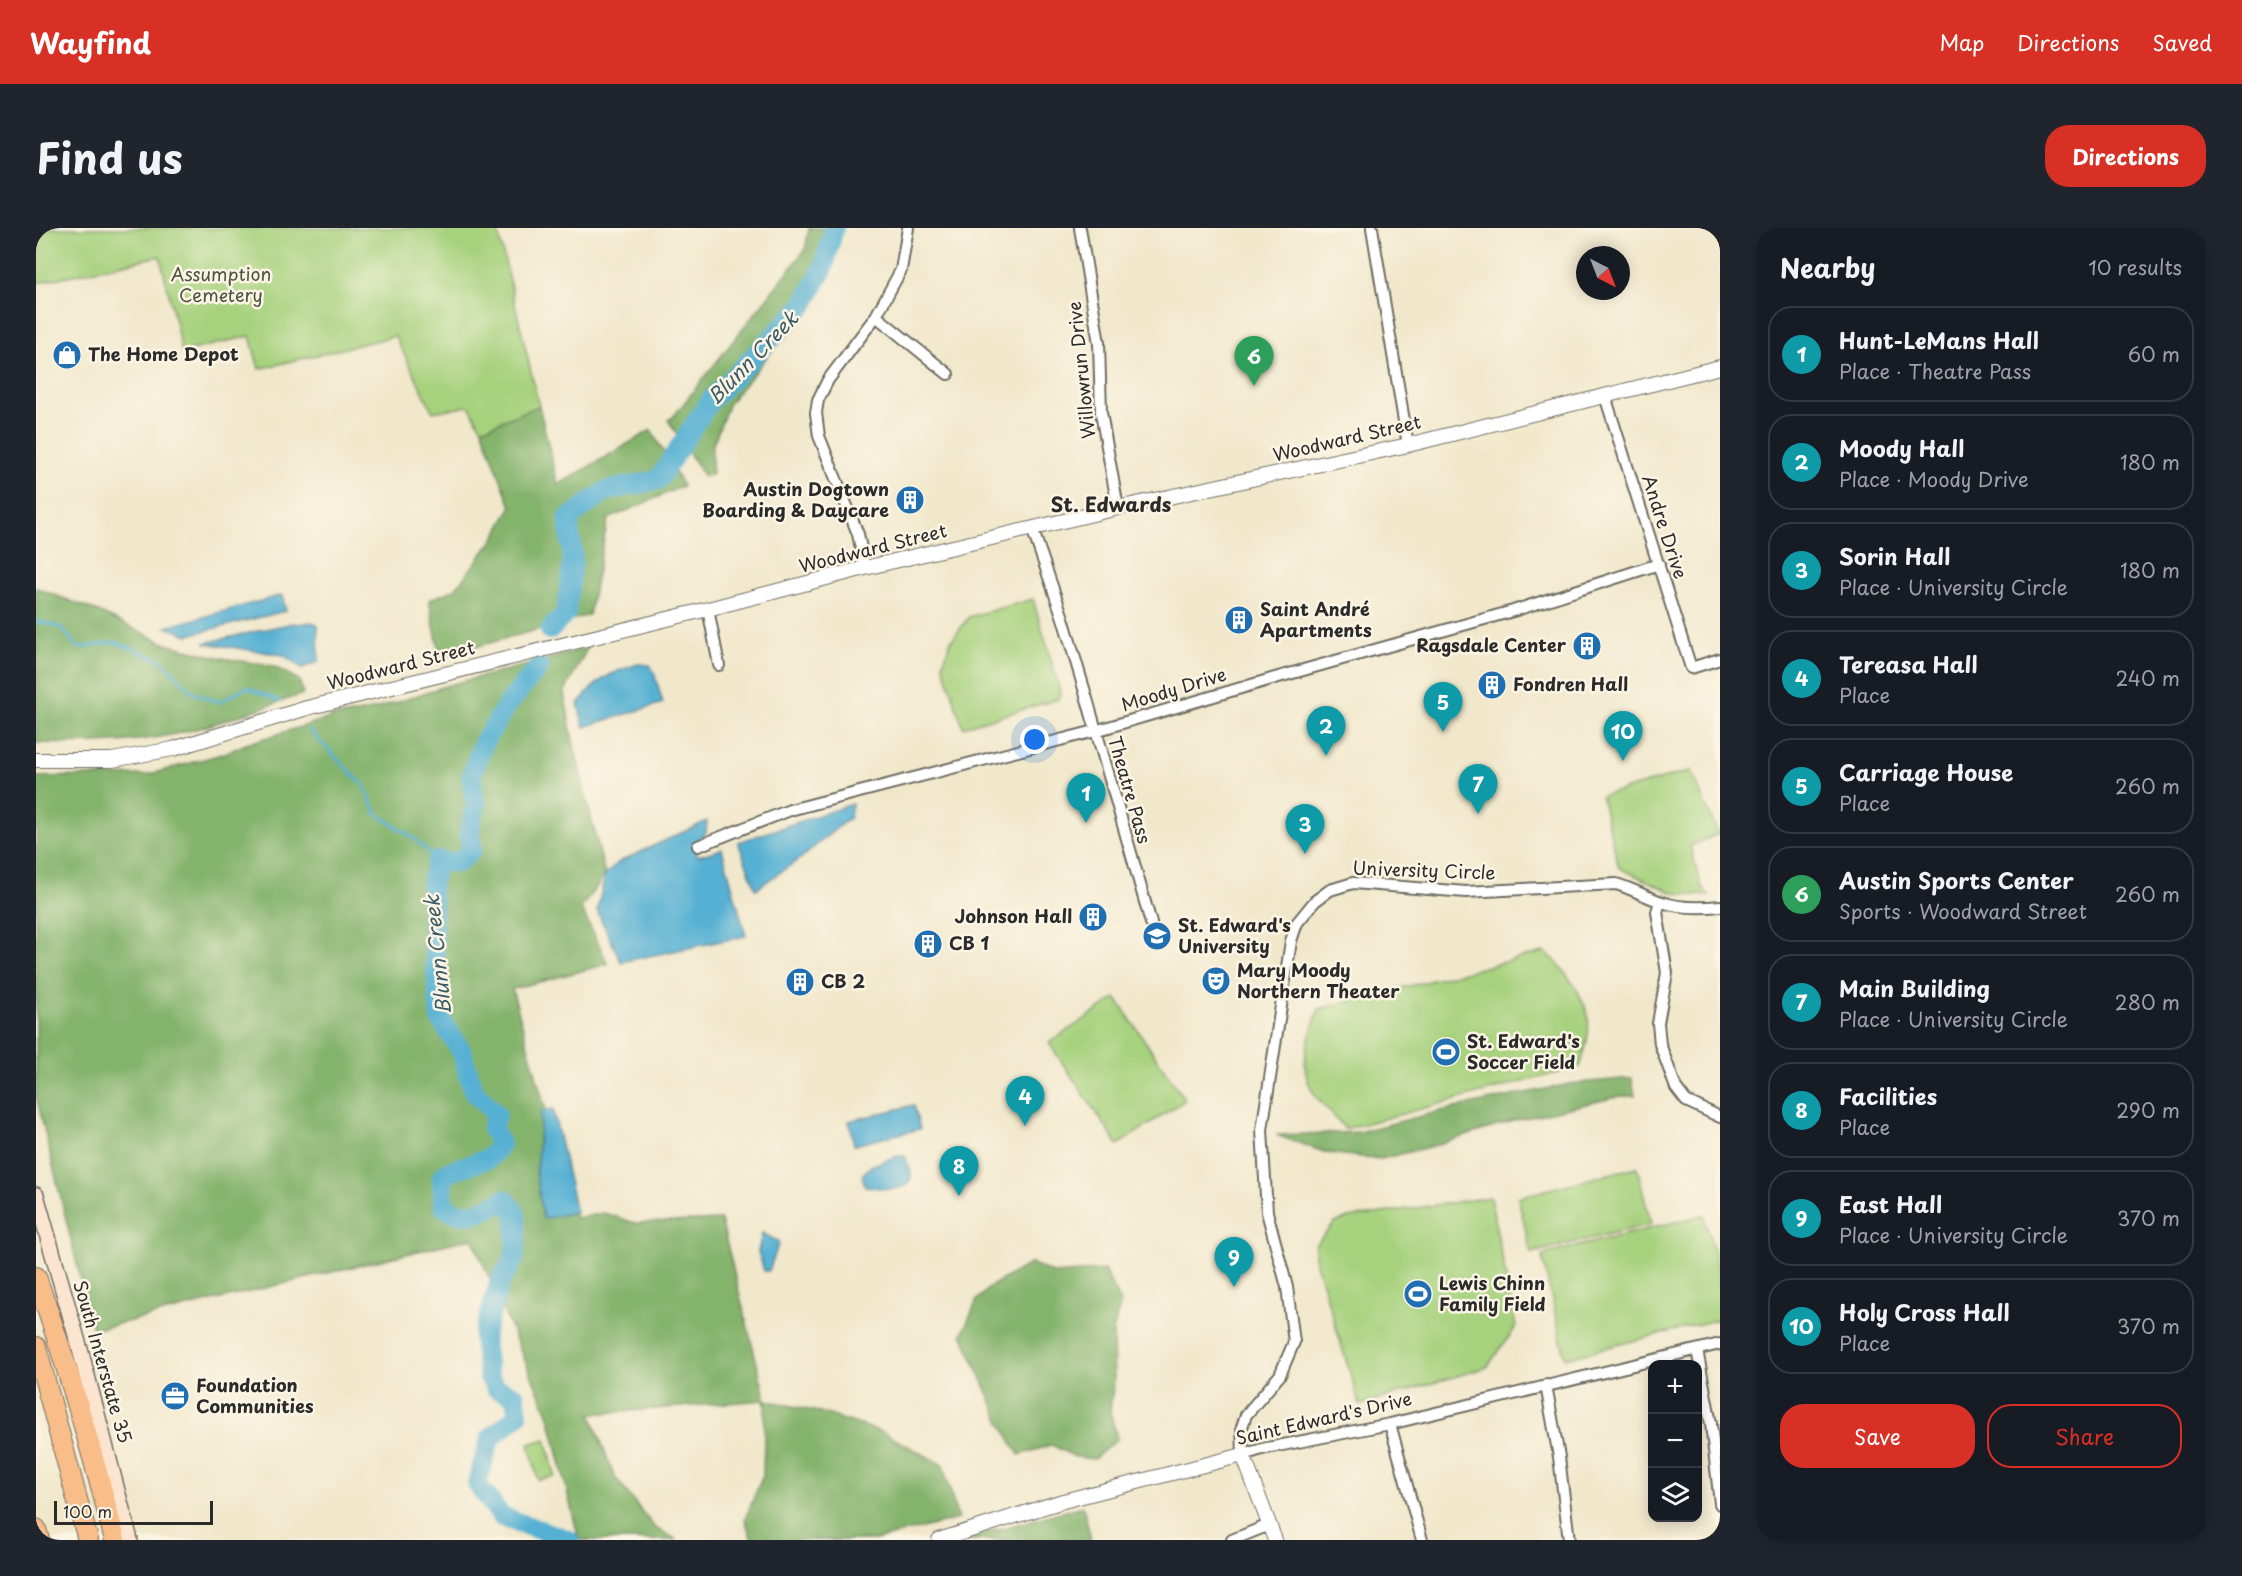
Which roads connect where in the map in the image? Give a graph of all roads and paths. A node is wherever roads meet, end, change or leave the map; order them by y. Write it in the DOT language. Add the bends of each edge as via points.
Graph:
graph roads {
  1 [pos="908,228"];
  2 [pos="1080,228"];
  3 [pos="1372,228"];
  4 [pos="876,316"];
  5 [pos="1720,367"];
  6 [pos="948,374"];
  7 [pos="1605,396"];
  8 [pos="1408,445"];
  9 [pos="1118,508"];
  10 [pos="1032,528"];
  11 [pos="1659,564"];
  12 [pos="865,568"];
  13 [pos="708,609"];
  14 [pos="1720,659"];
  15 [pos="719,665"];
  16 [pos="1095,731"];
  17 [pos="36,760"];
  18 [pos="698,846"];
  19 [pos="1660,902"];
  20 [pos="1720,906"];
  21 [pos="1150,924"];
  22 [pos="1720,1117"];
  23 [pos="36,1196"];
  24 [pos="36,1277"];
  25 [pos="1720,1344"];
  26 [pos="36,1347"];
  27 [pos="1697,1350"];
  28 [pos="1546,1385"];
  29 [pos="1389,1424"];
  30 [pos="1243,1455"];
  31 [pos="1720,1504"];
  32 [pos="1269,1525"];
  33 [pos="36,1529"];
  34 [pos="39,1540"];
  35 [pos="88,1540"];
  36 [pos="116,1540"];
  37 [pos="130,1540"];
  38 [pos="939,1540"];
  39 [pos="1232,1540"];
  40 [pos="1275,1540"];
  41 [pos="1422,1540"];
  42 [pos="1569,1540"];
  1 -- 4 [label="street" via="901,270"];
  2 -- 9 [label="street, Willowrun Drive" via="1099,343 1101,413"];
  3 -- 8 [label="street"];
  4 -- 6 [label="street"];
  4 -- 12 [label="street" via="828,380 816,413 819,436 858,534"];
  5 -- 7 [label="street, Woodward Street"];
  7 -- 8 [label="street, Woodward Street"];
  7 -- 11 [label="street, Andre Drive"];
  8 -- 9 [label="street, Woodward Street"];
  9 -- 10 [label="street, Woodward Street"];
  10 -- 12 [label="street, Woodward Street"];
  10 -- 16 [label="street, Theatre Pass"];
  11 -- 14 [label="street, Andre Drive" via="1691,668"];
  11 -- 16 [label="street, Moody Drive" via="1513,611"];
  12 -- 13 [label="street, Woodward Street"];
  13 -- 15 [label="street"];
  13 -- 17 [label="street, Woodward Street" via="307,708 172,749 112,760"];
  16 -- 18 [label="street, Moody Drive" via="800,808"];
  16 -- 21 [label="street, Theatre Pass"];
  19 -- 20 [label="street, University Circle"];
  19 -- 22 [label="street" via="1667,973 1658,1023 1660,1044 1676,1088 1686,1101"];
  19 -- 30 [label="street, University Circle" via="1616,884 1466,892 1353,883 1330,890 1304,913 1291,941 1263,1130 1267,1212 1287,1287 1294,1342 1280,1375 1246,1415 1242,1427"];
  23 -- 37 [label="main road, South Interstate 35"];
  24 -- 36 [label="highway" via="63,1355"];
  25 -- 27 [label="street, Saint Edward's Drive"];
  26 -- 35 [label="highway"];
  27 -- 28 [label="street, Saint Edward's Drive"];
  27 -- 31 [label="street"];
  28 -- 29 [label="street, Saint Edward's Drive"];
  28 -- 42 [label="street"];
  29 -- 30 [label="street, Saint Edward's Drive"];
  29 -- 41 [label="street"];
  30 -- 32 [label="street"];
  30 -- 38 [label="street, Saint Edward's Drive" via="1063,1501"];
  32 -- 39 [label="street"];
  32 -- 40 [label="street"];
  33 -- 34 [label="highway"];
}
